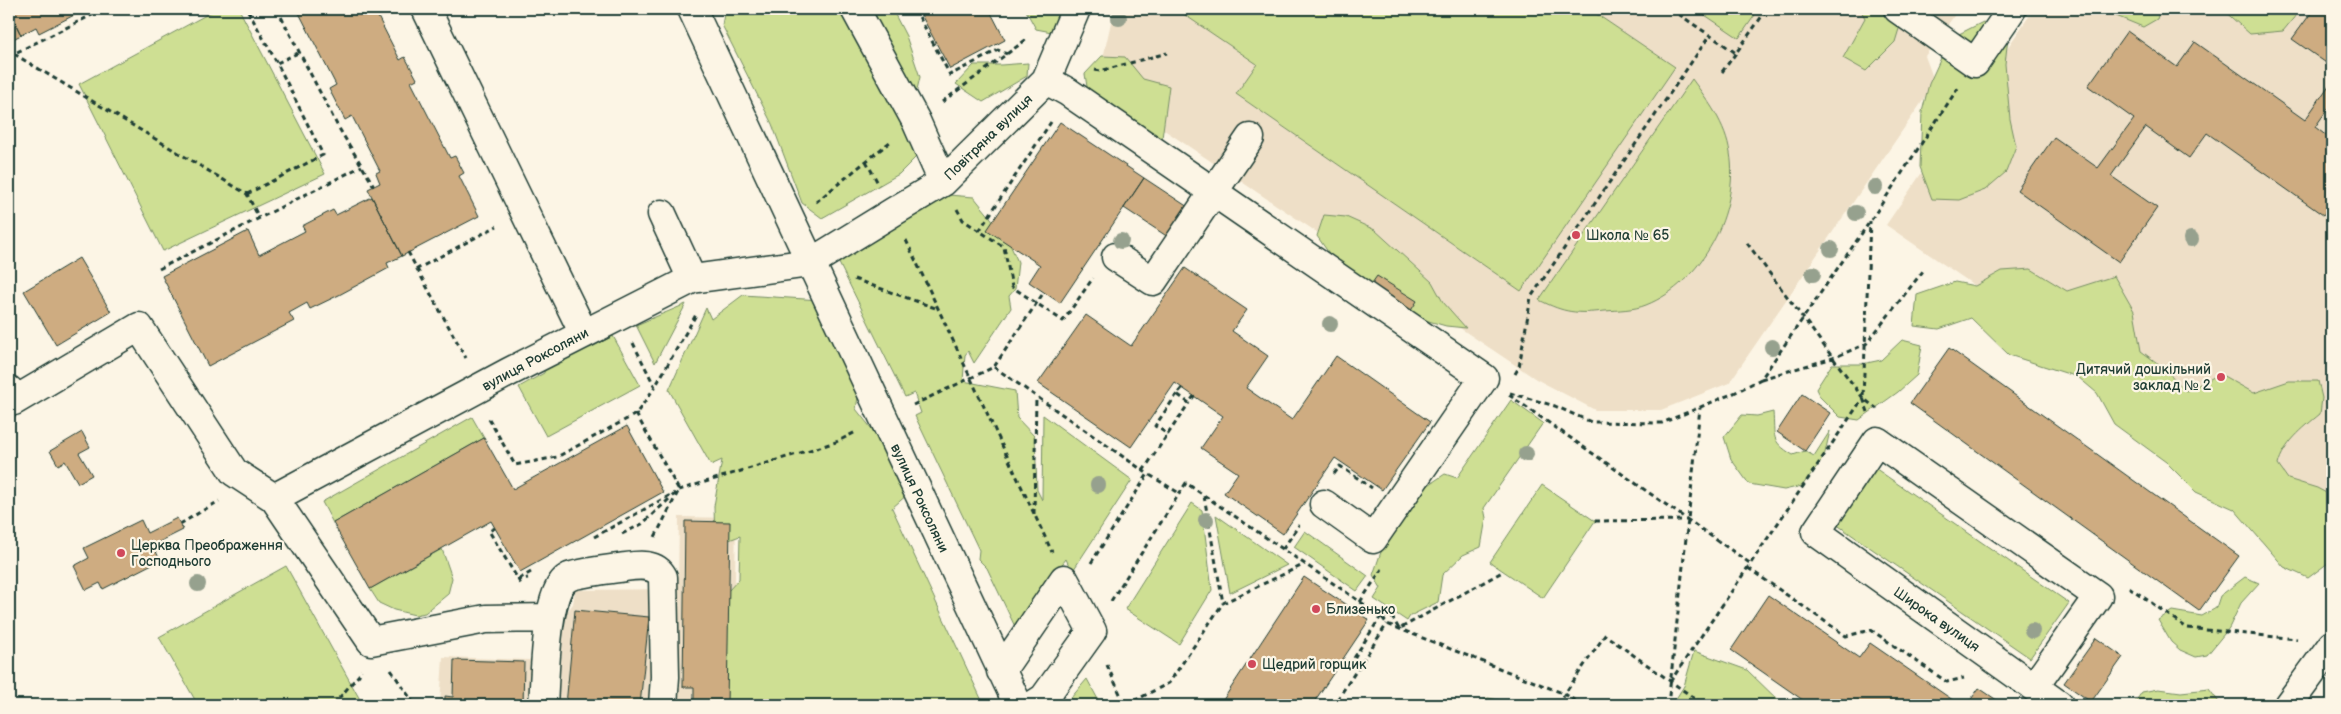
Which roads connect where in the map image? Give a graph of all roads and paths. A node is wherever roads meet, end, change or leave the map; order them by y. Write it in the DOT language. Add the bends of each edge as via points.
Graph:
graph roads {
  1 [pos="104,9"];
  2 [pos="247,9"];
  3 [pos="277,9"];
  4 [pos="426,9"];
  5 [pos="692,9"];
  6 [pos="855,9"];
  7 [pos="915,9"];
  8 [pos="1076,9"];
  9 [pos="1671,9"];
  10 [pos="1766,9"];
  11 [pos="1898,9"];
  12 [pos="2012,9"];
  13 [pos="1710,35"];
  14 [pos="1029,38"];
  15 [pos="300,52"];
  16 [pos="1167,53"];
  17 [pos="1736,53"];
  18 [pos="14,54"];
  19 [pos="1007,54"];
  20 [pos="9,56"];
  21 [pos="277,62"];
  22 [pos="1975,62"];
  23 [pos="1100,71"];
  24 [pos="1722,72"];
  25 [pos="1046,80"];
  26 [pos="1056,116"];
  27 [pos="916,121"];
  28 [pos="1250,138"];
  29 [pos="866,161"];
  30 [pos="362,166"];
  31 [pos="943,182"];
  32 [pos="374,186"];
  33 [pos="880,188"];
  34 [pos="1213,192"];
  35 [pos="247,194"];
  36 [pos="810,207"];
  37 [pos="662,214"];
  38 [pos="259,218"];
  39 [pos="1870,220"];
  40 [pos="501,224"];
  41 [pos="902,231"];
  42 [pos="979,231"];
  43 [pos="1747,243"];
  44 [pos="408,252"];
  45 [pos="1116,257"];
  46 [pos="810,263"];
  47 [pos="159,269"];
  48 [pos="417,269"];
  49 [pos="1923,271"];
  50 [pos="705,277"];
  51 [pos="1044,292"];
  52 [pos="1036,303"];
  53 [pos="938,309"];
  54 [pos="619,315"];
  55 [pos="1802,318"];
  56 [pos="584,334"];
  57 [pos="1866,344"];
  58 [pos="1833,358"];
  59 [pos="994,367"];
  60 [pos="1519,367"];
  61 [pos="971,378"];
  62 [pos="1761,379"];
  63 [pos="655,387"];
  64 [pos="1182,388"];
  65 [pos="477,389"];
  66 [pos="9,390"];
  67 [pos="1177,394"];
  68 [pos="1194,396"];
  69 [pos="1036,397"];
  70 [pos="1863,398"];
  71 [pos="1189,403"];
  72 [pos="911,405"];
  73 [pos="1700,407"];
  74 [pos="636,414"];
  75 [pos="862,429"];
  76 [pos="1168,434"];
  77 [pos="1877,441"];
  78 [pos="1143,471"];
  79 [pos="1148,474"];
  80 [pos="245,479"];
  81 [pos="679,490"];
  82 [pos="1328,491"];
  83 [pos="1378,492"];
  84 [pos="1179,493"];
  85 [pos="1204,495"];
  86 [pos="274,498"];
  87 [pos="1034,514"];
  88 [pos="1302,520"];
  89 [pos="1689,520"];
  90 [pos="1595,521"];
  91 [pos="180,524"];
  92 [pos="495,528"];
  93 [pos="616,537"];
  94 [pos="593,538"];
  95 [pos="1283,549"];
  96 [pos="1305,564"];
  97 [pos="1751,564"];
  98 [pos="640,565"];
  99 [pos="1748,568"];
  100 [pos="534,571"];
  101 [pos="1504,571"];
  102 [pos="530,578"];
  103 [pos="517,580"];
  104 [pos="1068,586"];
  105 [pos="1223,603"];
  106 [pos="1382,616"];
  107 [pos="550,618"];
  108 [pos="1387,624"];
  109 [pos="1399,629"];
  110 [pos="1092,631"];
  111 [pos="371,641"];
  112 [pos="2332,645"];
  113 [pos="1354,658"];
  114 [pos="1001,671"];
  115 [pos="1970,676"];
  116 [pos="1670,682"];
  117 [pos="2034,687"];
  118 [pos="1565,694"];
  119 [pos="1337,700"];
  120 [pos="333,705"];
  121 [pos="415,705"];
  122 [pos="543,705"];
  123 [pos="663,705"];
  124 [pos="1018,705"];
  125 [pos="1033,705"];
  126 [pos="1126,705"];
  127 [pos="1334,705"];
  128 [pos="1344,705"];
  129 [pos="1557,705"];
  130 [pos="1581,705"];
  131 [pos="1668,705"];
  132 [pos="1704,705"];
  133 [pos="2059,705"];
  134 [pos="2288,705"];
  1 -- 18 [label="path"];
  2 -- 21 [label="path"];
  3 -- 15 [label="path"];
  4 -- 56 [label="street"];
  5 -- 46 [label="street, вулиця Роксоляни"];
  6 -- 27 [label="street"];
  7 -- 19 [label="path" via="950,75 998,50"];
  8 -- 25 [label="street, Повітряна вулиця"];
  9 -- 13 [label="path"];
  10 -- 17 [label="path"];
  11 -- 22 [label="street"];
  12 -- 22 [label="street"];
  13 -- 17 [label="path"];
  13 -- 60 [label="path" via="1531,297"];
  14 -- 19 [label="path"];
  15 -- 21 [label="path"];
  15 -- 30 [label="path"];
  16 -- 23 [label="path"];
  17 -- 24 [label="path"];
  18 -- 20 [label="path"];
  18 -- 35 [label="path"];
  19 -- 27 [label="path"];
  21 -- 35 [label="path" via="323,155"];
  22 -- 39 [label="path"];
  25 -- 31 [label="street, Повітряна вулиця"];
  25 -- 34 [label="street"];
  26 -- 42 [label="path"];
  27 -- 29 [label="path"];
  27 -- 31 [label="street"];
  28 -- 34 [label="street"];
  29 -- 33 [label="path"];
  29 -- 36 [label="path"];
  30 -- 32 [label="path"];
  30 -- 38 [label="path"];
  31 -- 42 [label="path" via="963,220"];
  31 -- 46 [label="street, Повітряна вулиця"];
  34 -- 45 [label="street" via="1153,281"];
  34 -- 82 [label="street" via="1484,378 1373,539"];
  35 -- 38 [label="path"];
  37 -- 50 [label="street"];
  38 -- 47 [label="path"];
  39 -- 55 [label="path"];
  39 -- 57 [label="path"];
  40 -- 48 [label="path"];
  41 -- 53 [label="path"];
  42 -- 52 [label="path" via="1004,248 1012,287"];
  43 -- 55 [label="path"];
  44 -- 48 [label="path"];
  45 -- 52 [label="path" via="1110,252 1063,321"];
  46 -- 50 [label="street, вулиця Роксоляни"];
  46 -- 53 [label="path"];
  46 -- 114 [label="street, вулиця Роксоляни"];
  48 -- 65 [label="path"];
  49 -- 57 [label="path"];
  50 -- 54 [label="street, вулиця Роксоляни"];
  50 -- 63 [label="path"];
  51 -- 52 [label="path"];
  52 -- 59 [label="path"];
  53 -- 61 [label="path"];
  54 -- 56 [label="street, вулиця Роксоляни"];
  54 -- 63 [label="path"];
  55 -- 58 [label="path"];
  55 -- 62 [label="path"];
  56 -- 65 [label="street, вулиця Роксоляни"];
  57 -- 58 [label="path"];
  57 -- 70 [label="path"];
  58 -- 62 [label="path"];
  58 -- 70 [label="path"];
  59 -- 61 [label="path"];
  59 -- 69 [label="path"];
  61 -- 72 [label="path"];
  61 -- 87 [label="path"];
  62 -- 73 [label="path"];
  63 -- 74 [label="path"];
  64 -- 67 [label="path"];
  65 -- 74 [label="path" via="515,465 557,457"];
  65 -- 86 [label="street, вулиця Роксоляни"];
  66 -- 80 [label="street" via="14,401 139,327 234,472"];
  67 -- 71 [label="path"];
  67 -- 76 [label="path" via="1155,426"];
  68 -- 71 [label="path"];
  69 -- 78 [label="path"];
  69 -- 87 [label="path"];
  70 -- 77 [label="path"];
  70 -- 97 [label="path"];
  71 -- 76 [label="path"];
  73 -- 89 [label="path"];
  73 -- 89 [label="path" via="1662,423 1591,422 1555,406 1504,392"];
  74 -- 81 [label="path"];
  75 -- 81 [label="path" via="836,442"];
  76 -- 78 [label="path"];
  77 -- 117 [label="street, Широка вулиця" via="1816,532"];
  77 -- 117 [label="street" via="2098,596"];
  78 -- 79 [label="path"];
  79 -- 84 [label="path"];
  79 -- 104 [label="path"];
  80 -- 86 [label="street"];
  80 -- 91 [label="path" via="236,491"];
  81 -- 93 [label="path" via="642,524"];
  81 -- 94 [label="path"];
  81 -- 98 [label="path"];
  82 -- 83 [label="path" via="1340,466"];
  84 -- 85 [label="path" via="1186,483"];
  84 -- 110 [label="path"];
  85 -- 95 [label="path"];
  85 -- 105 [label="path"];
  86 -- 111 [label="street"];
  87 -- 104 [label="path"];
  88 -- 95 [label="path"];
  89 -- 90 [label="path"];
  89 -- 97 [label="path"];
  89 -- 116 [label="path"];
  92 -- 103 [label="path" via="489,531"];
  95 -- 96 [label="path"];
  96 -- 105 [label="path"];
  96 -- 106 [label="path"];
  97 -- 99 [label="path"];
  98 -- 107 [label="street" via="569,577 559,586"];
  98 -- 123 [label="street" via="654,568 663,577"];
  99 -- 115 [label="path" via="1846,636 1872,630 1946,682"];
  99 -- 116 [label="path"];
  100 -- 103 [label="path"];
  101 -- 109 [label="path"];
  102 -- 103 [label="path"];
  104 -- 110 [label="street"];
  104 -- 114 [label="street"];
  105 -- 126 [label="path" via="1169,684"];
  106 -- 108 [label="path"];
  106 -- 109 [label="path" via="1392,617"];
  106 -- 113 [label="path"];
  107 -- 111 [label="street" via="486,619"];
  107 -- 122 [label="street"];
  108 -- 109 [label="path"];
  108 -- 119 [label="path"];
  109 -- 118 [label="path"];
  110 -- 125 [label="street" via="1044,698"];
  110 -- 126 [label="path"];
  111 -- 120 [label="path" via="359,675"];
  111 -- 121 [label="path"];
  112 -- 134 [label="street"];
  114 -- 124 [label="street, вулиця Роксоляни"];
  116 -- 118 [label="path" via="1605,635"];
  116 -- 131 [label="path"];
  116 -- 132 [label="path"];
  117 -- 133 [label="street, Широка вулиця"];
  118 -- 129 [label="path"];
  118 -- 130 [label="path"];
  119 -- 127 [label="path"];
  119 -- 128 [label="path"];
}
